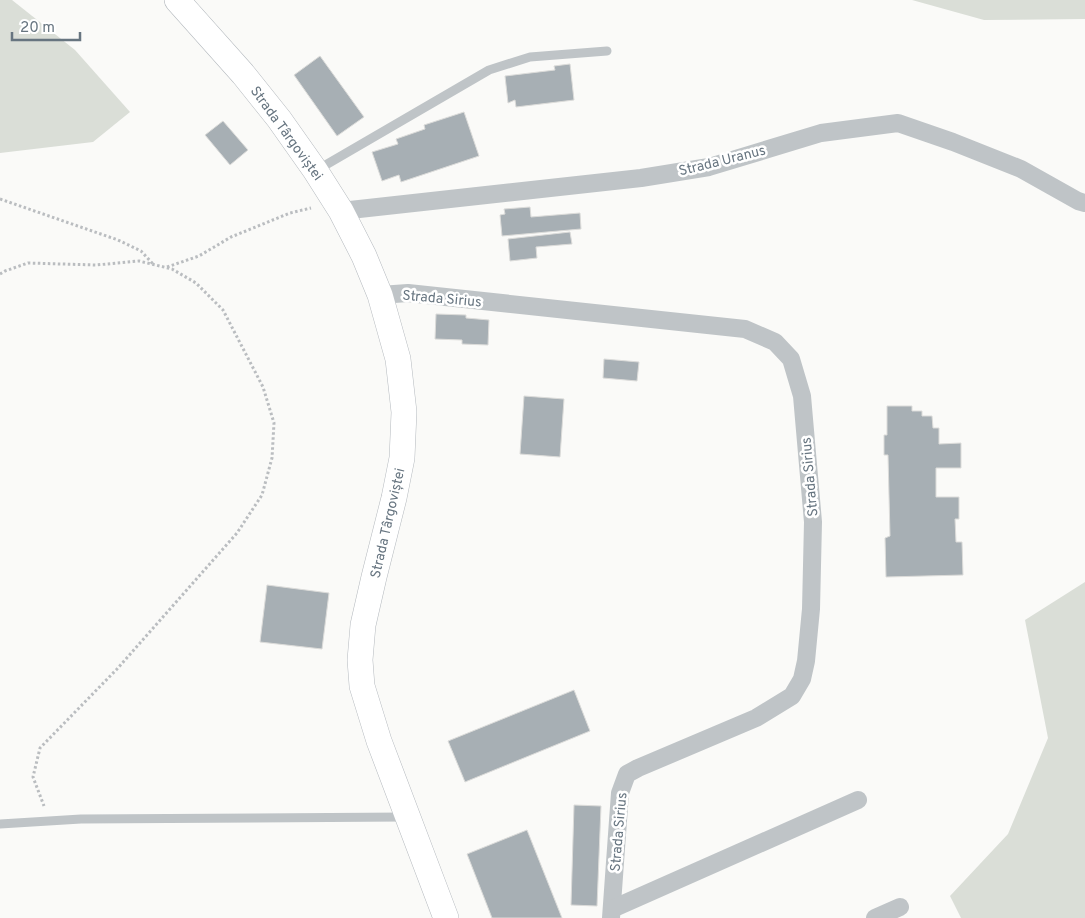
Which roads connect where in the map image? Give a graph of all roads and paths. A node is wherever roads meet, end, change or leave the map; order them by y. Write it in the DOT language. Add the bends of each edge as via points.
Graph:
graph roads {
  1 [pos="177,0"];
  2 [pos="608,51"];
  3 [pos="315,170"];
  4 [pos="0,199"];
  5 [pos="1085,203"];
  6 [pos="339,207"];
  7 [pos="154,265"];
  8 [pos="165,267"];
  9 [pos="0,274"];
  10 [pos="380,295"];
  11 [pos="858,800"];
  12 [pos="408,817"];
  13 [pos="50,821"];
  14 [pos="0,824"];
  15 [pos="900,907"];
  16 [pos="612,914"];
  17 [pos="446,918"];
  18 [pos="875,918"];
  1 -- 3 [label="main road, Strada Târgoviștei" via="279,118"];
  2 -- 3 [label="lane" via="530,57 489,70"];
  3 -- 6 [label="main road, Strada Târgoviștei"];
  4 -- 7 [label="path" via="118,240 141,251"];
  5 -- 6 [label="street, Strada Uranus" via="1021,169 898,123 821,133 709,166 641,178"];
  6 -- 8 [label="path" via="290,213 231,237 200,256"];
  6 -- 10 [label="main road, Strada Târgoviștei"];
  7 -- 8 [label="path"];
  7 -- 9 [label="path" via="139,261 96,265 28,263"];
  8 -- 13 [label="path" via="196,283 223,310 263,388 274,423 272,458 262,495 237,533 117,669 40,748 33,778"];
  10 -- 12 [label="main road, Strada Târgoviștei" via="402,382 402,458 363,625 360,660 362,686"];
  10 -- 16 [label="street, Strada Sirius" via="408,293 745,329 774,342 791,359 802,396 813,522 811,609 802,679 792,696 756,718 627,774 620,793"];
  11 -- 16 [label="street, Strada Sirius"];
  12 -- 13 [label="lane"];
  12 -- 17 [label="main road, Strada Târgoviștei"];
  13 -- 14 [label="lane"];
  15 -- 18 [label="street"];
}
